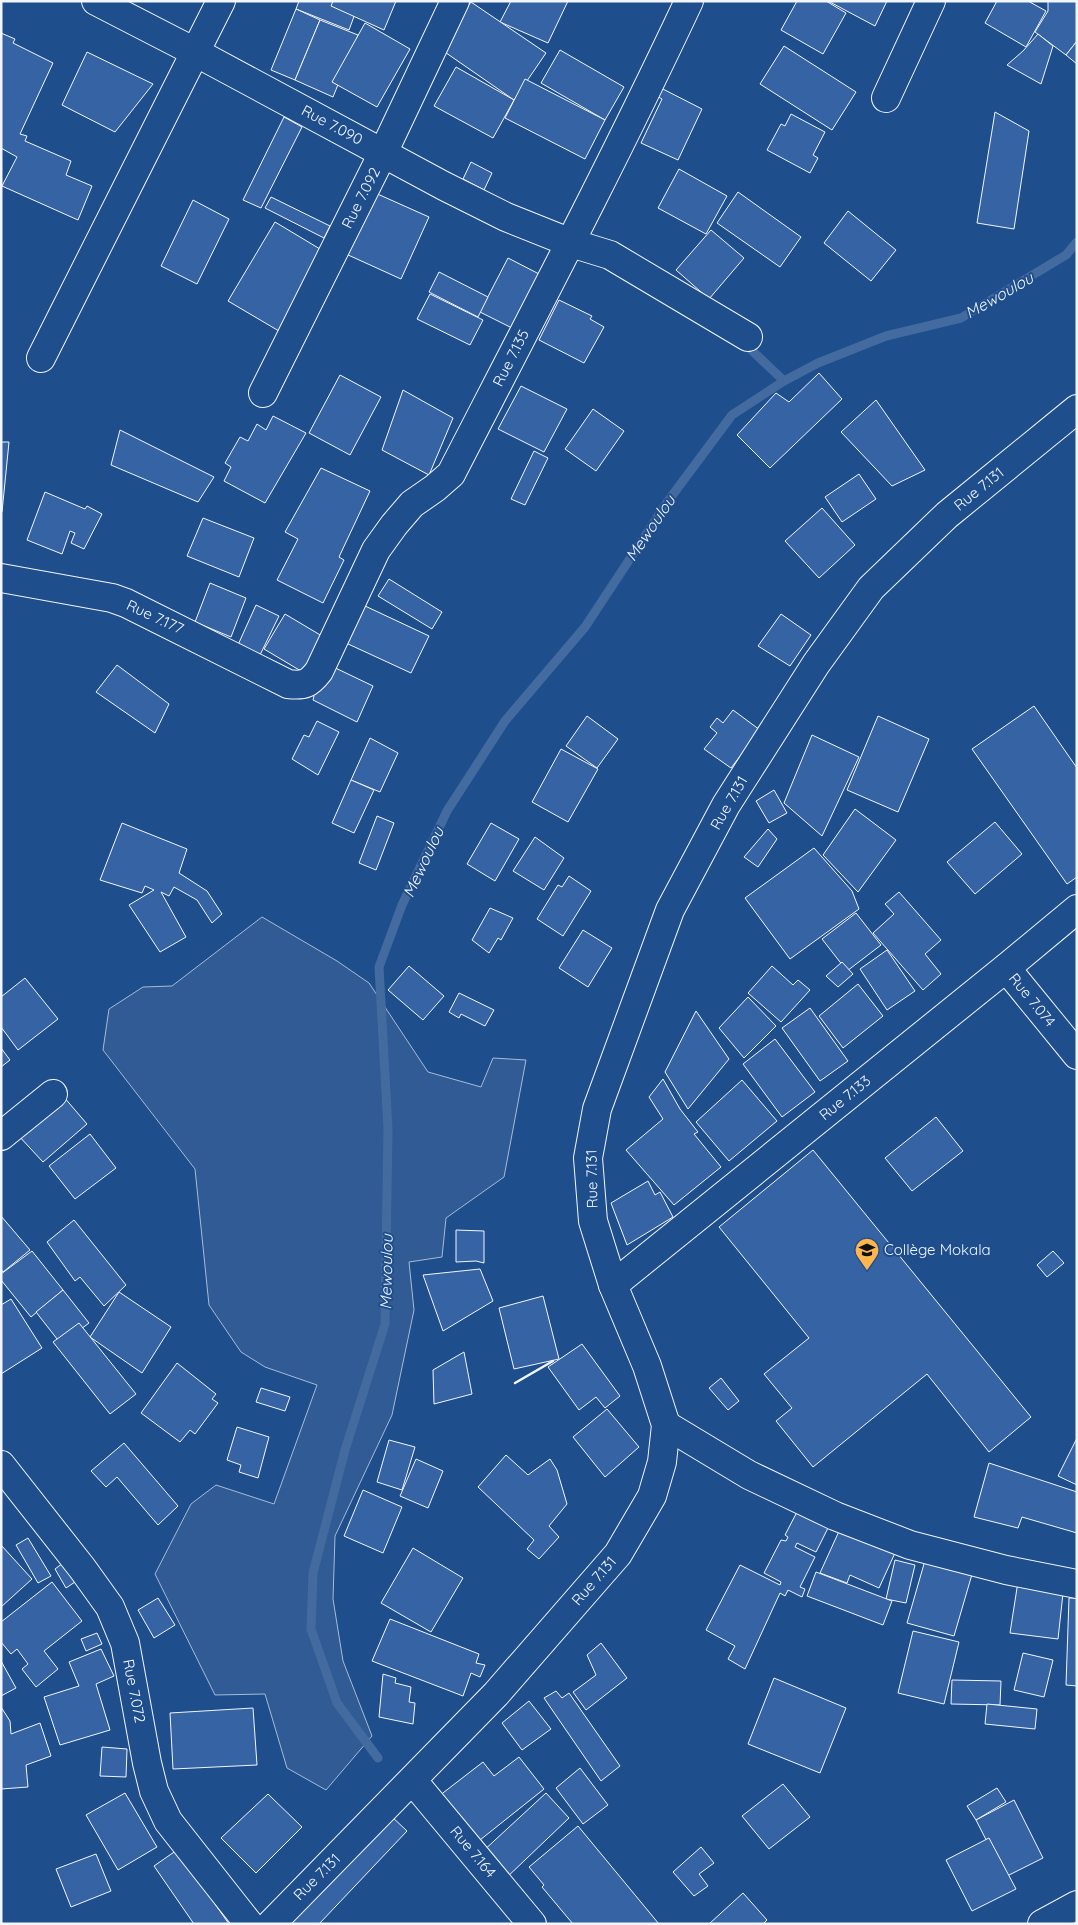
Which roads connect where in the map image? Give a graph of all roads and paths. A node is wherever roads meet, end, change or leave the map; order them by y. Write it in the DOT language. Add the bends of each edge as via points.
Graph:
graph roads {
  1 [pos="96,1"];
  2 [pos="221,1"];
  3 [pos="455,1"];
  4 [pos="689,1"];
  5 [pos="931,1"];
  6 [pos="195,52"];
  7 [pos="886,98"];
  8 [pos="384,153"];
  9 [pos="571,243"];
  10 [pos="748,337"];
  11 [pos="41,358"];
  12 [pos="263,393"];
  13 [pos="1077,409"];
  14 [pos="1,578"];
  15 [pos="299,685"];
  16 [pos="1077,908"];
  17 [pos="1006,968"];
  18 [pos="1077,1055"];
  19 [pos="53,1094"];
  20 [pos="1,1136"];
  21 [pos="612,1285"];
  22 [pos="666,1425"];
  23 [pos="1,1465"];
  24 [pos="1077,1584"];
  25 [pos="413,1781"];
  26 [pos="1077,1905"];
  27 [pos="249,1924"];
  28 [pos="271,1924"];
  29 [pos="532,1924"];
  30 [pos="1042,1924"];
  1 -- 6 [label="street, Rue 7.090"];
  2 -- 6 [label="street"];
  3 -- 8 [label="street, Rue 7.092"];
  4 -- 9 [label="street, Rue 7.135"];
  5 -- 7 [label="street"];
  6 -- 8 [label="street, Rue 7.090"];
  6 -- 11 [label="street"];
  8 -- 9 [label="street, Rue 7.090" via="506,217"];
  8 -- 12 [label="street, Rue 7.092"];
  9 -- 10 [label="street, Rue 7.090" via="610,255"];
  9 -- 15 [label="street, Rue 7.135" via="451,474 412,504 394,525 376,550 319,671 311,682"];
  13 -- 21 [label="street, Rue 7.131" via="946,515 871,588 816,664 731,796 674,901 597,1109 588,1158 593,1221"];
  14 -- 15 [label="street, Rue 7.177" via="126,603 288,684"];
  16 -- 17 [label="street, Rue 7.133"];
  17 -- 18 [label="street, Rue 7.074"];
  17 -- 21 [label="street, Rue 7.133"];
  19 -- 20 [label="street"];
  21 -- 22 [label="street, Rue 7.131" via="647,1366"];
  22 -- 24 [label="street" via="749,1475 835,1516 910,1545 1006,1570"];
  22 -- 25 [label="street, Rue 7.131" via="662,1462 652,1496 618,1554 496,1694"];
  23 -- 27 [label="street, Rue 7.072" via="110,1607 125,1643 154,1791 168,1821"];
  25 -- 28 [label="street, Rue 7.131"];
  25 -- 29 [label="street, Rue 7.164"];
  26 -- 30 [label="street"];
}
